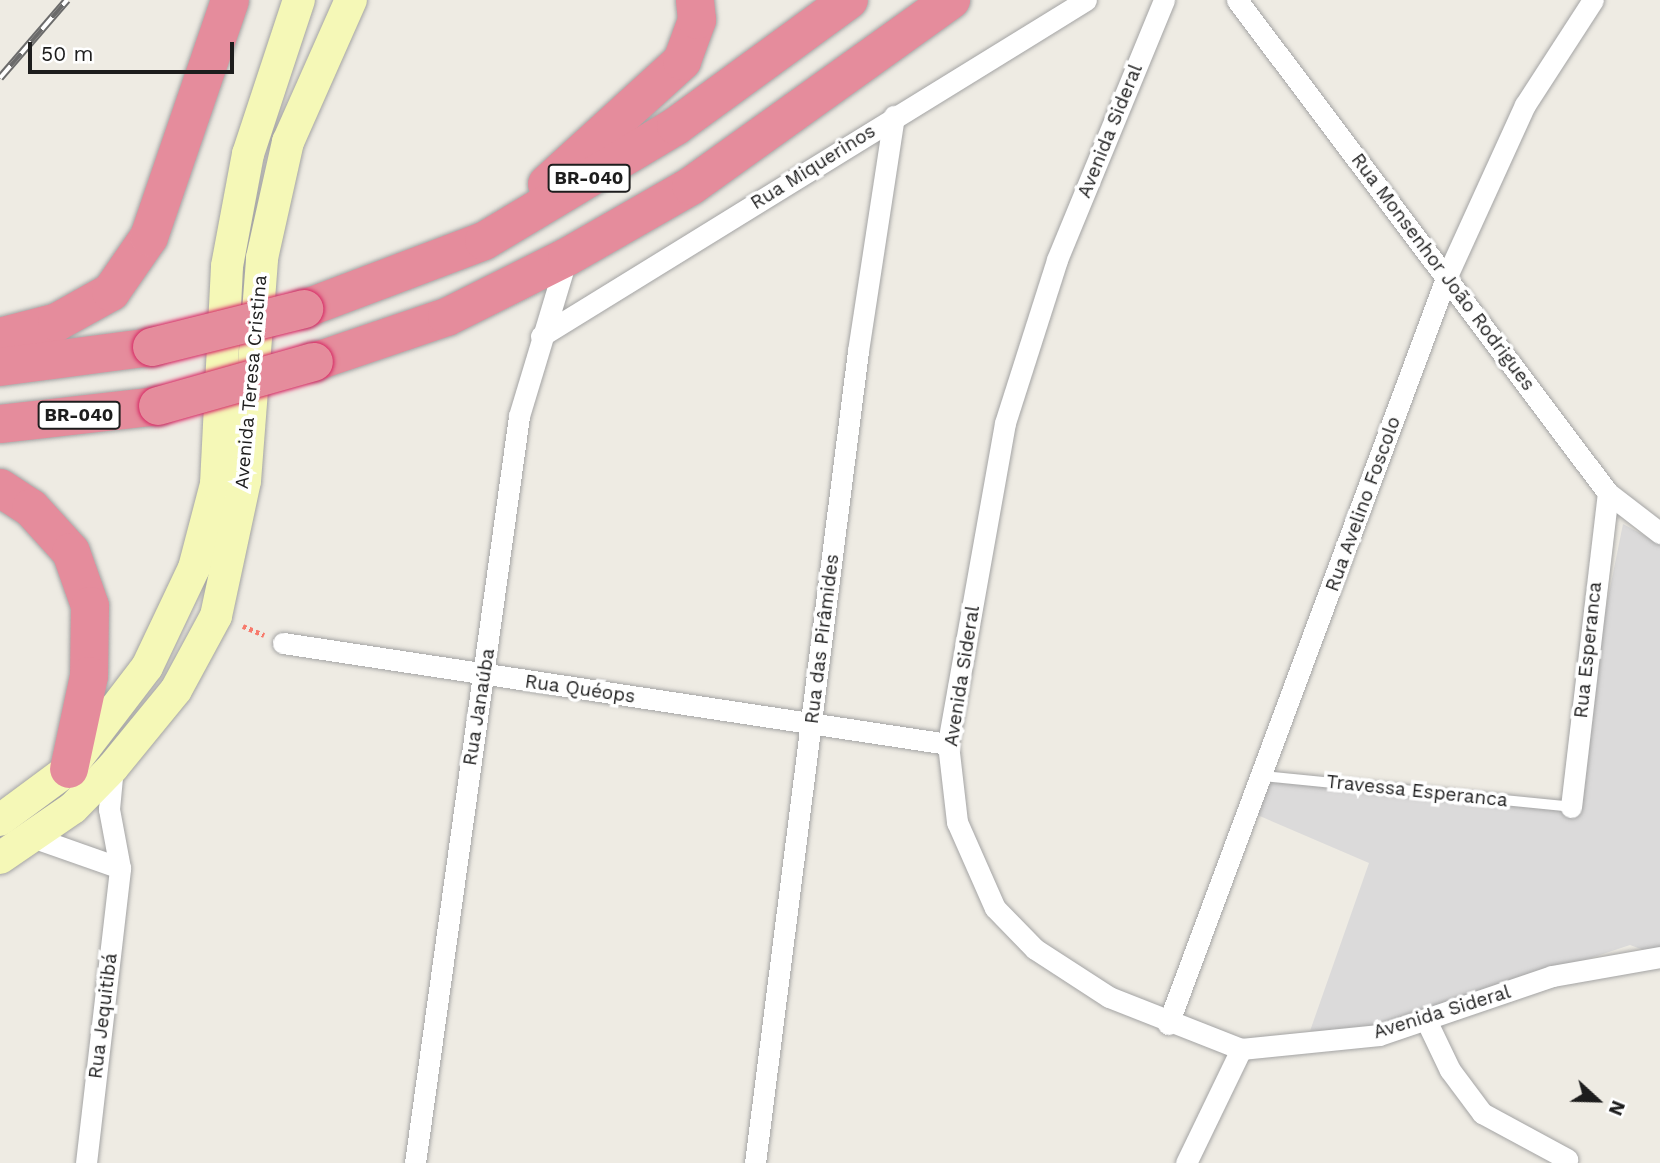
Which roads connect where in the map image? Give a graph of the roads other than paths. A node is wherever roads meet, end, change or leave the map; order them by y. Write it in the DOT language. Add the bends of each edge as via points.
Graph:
graph roads {
  1 [pos="230,0"];
  2 [pos="299,0"];
  3 [pos="351,0"];
  4 [pos="695,0"];
  5 [pos="849,0"];
  6 [pos="951,0"];
  7 [pos="1086,0"];
  8 [pos="1164,0"];
  9 [pos="1237,0"];
  10 [pos="1593,0"];
  11 [pos="894,116"];
  12 [pos="484,241"];
  13 [pos="567,257"];
  14 [pos="1446,278"];
  15 [pos="541,336"];
  16 [pos="0,337"];
  17 [pos="0,367"];
  18 [pos="0,424"];
  19 [pos="0,488"];
  20 [pos="1608,493"];
  21 [pos="1660,533"];
  22 [pos="283,643"];
  23 [pos="485,675"];
  24 [pos="811,722"];
  25 [pos="948,744"];
  26 [pos="113,767"];
  27 [pos="69,769"];
  28 [pos="1263,776"];
  29 [pos="1571,807"];
  30 [pos="0,820"];
  31 [pos="35,838"];
  32 [pos="0,858"];
  33 [pos="120,868"];
  34 [pos="1660,957"];
  35 [pos="1426,1020"];
  36 [pos="1168,1024"];
  37 [pos="1241,1049"];
  38 [pos="1567,1159"];
  39 [pos="86,1163"];
  40 [pos="415,1163"];
  41 [pos="755,1163"];
  42 [pos="1186,1163"];
  1 -- 16 [label="highway" via="149,237 111,292 57,322"];
  2 -- 27 [label="main road, Avenida Teresa Cristina" via="248,154 227,266 216,484 194,568 147,667"];
  3 -- 26 [label="main road, Avenida Teresa Cristina" via="288,142 262,258 245,481 216,616 176,690"];
  4 -- 12 [label="highway" via="697,20 682,61"];
  5 -- 12 [label="highway, BR-040" via="676,126"];
  6 -- 13 [label="highway, BR-040" via="691,186"];
  7 -- 11 [label="street, Rua Miquerinos"];
  8 -- 25 [label="street, Avenida Sideral" via="1057,260 1006,423"];
  9 -- 14 [label="street, Rua Monsenhor João Rodrigues"];
  10 -- 14 [label="street, Rua Avelino Foscolo" via="1525,105"];
  11 -- 15 [label="street, Rua Miquerinos"];
  11 -- 24 [label="street, Rua das Pirâmides"];
  12 -- 17 [label="highway, BR-040, bridge" via="303,309 152,347"];
  13 -- 15 [label="street, Rua Janaúba"];
  13 -- 18 [label="highway, BR-040, bridge" via="447,317 314,362 158,406"];
  14 -- 20 [label="street, Rua Monsenhor João Rodrigues"];
  14 -- 28 [label="street, Rua Avelino Foscolo"];
  15 -- 23 [label="street, Rua Janaúba" via="519,416"];
  19 -- 27 [label="highway" via="31,509 71,552 90,606 89,676"];
  20 -- 21 [label="street, Rua Monsenhor João Rodrigues"];
  20 -- 29 [label="street, Rua Esperanca"];
  22 -- 23 [label="street, Rua Quéops"];
  23 -- 24 [label="street, Rua Quéops"];
  23 -- 40 [label="street, Rua Janaúba"];
  24 -- 25 [label="street, Rua Quéops"];
  24 -- 41 [label="street, Rua das Pirâmides"];
  25 -- 36 [label="street, Avenida Sideral" via="957,822 995,908 1035,949 1109,997"];
  26 -- 31 [label="main road, Avenida Teresa Cristina"];
  26 -- 33 [label="street, Rua Jequitibá" via="109,809"];
  27 -- 30 [label="main road, Avenida Teresa Cristina"];
  28 -- 29 [label="lane, Travessa Esperanca"];
  28 -- 36 [label="street, Rua Avelino Foscolo"];
  31 -- 32 [label="main road, Avenida Teresa Cristina"];
  31 -- 33 [label="street"];
  33 -- 39 [label="street, Rua Jequitibá"];
  34 -- 35 [label="street, Avenida Sideral" via="1552,976"];
  35 -- 37 [label="street, Avenida Sideral" via="1379,1035"];
  35 -- 38 [label="street" via="1450,1070 1482,1113"];
  36 -- 37 [label="street, Avenida Sideral"];
  37 -- 42 [label="street"];
}
